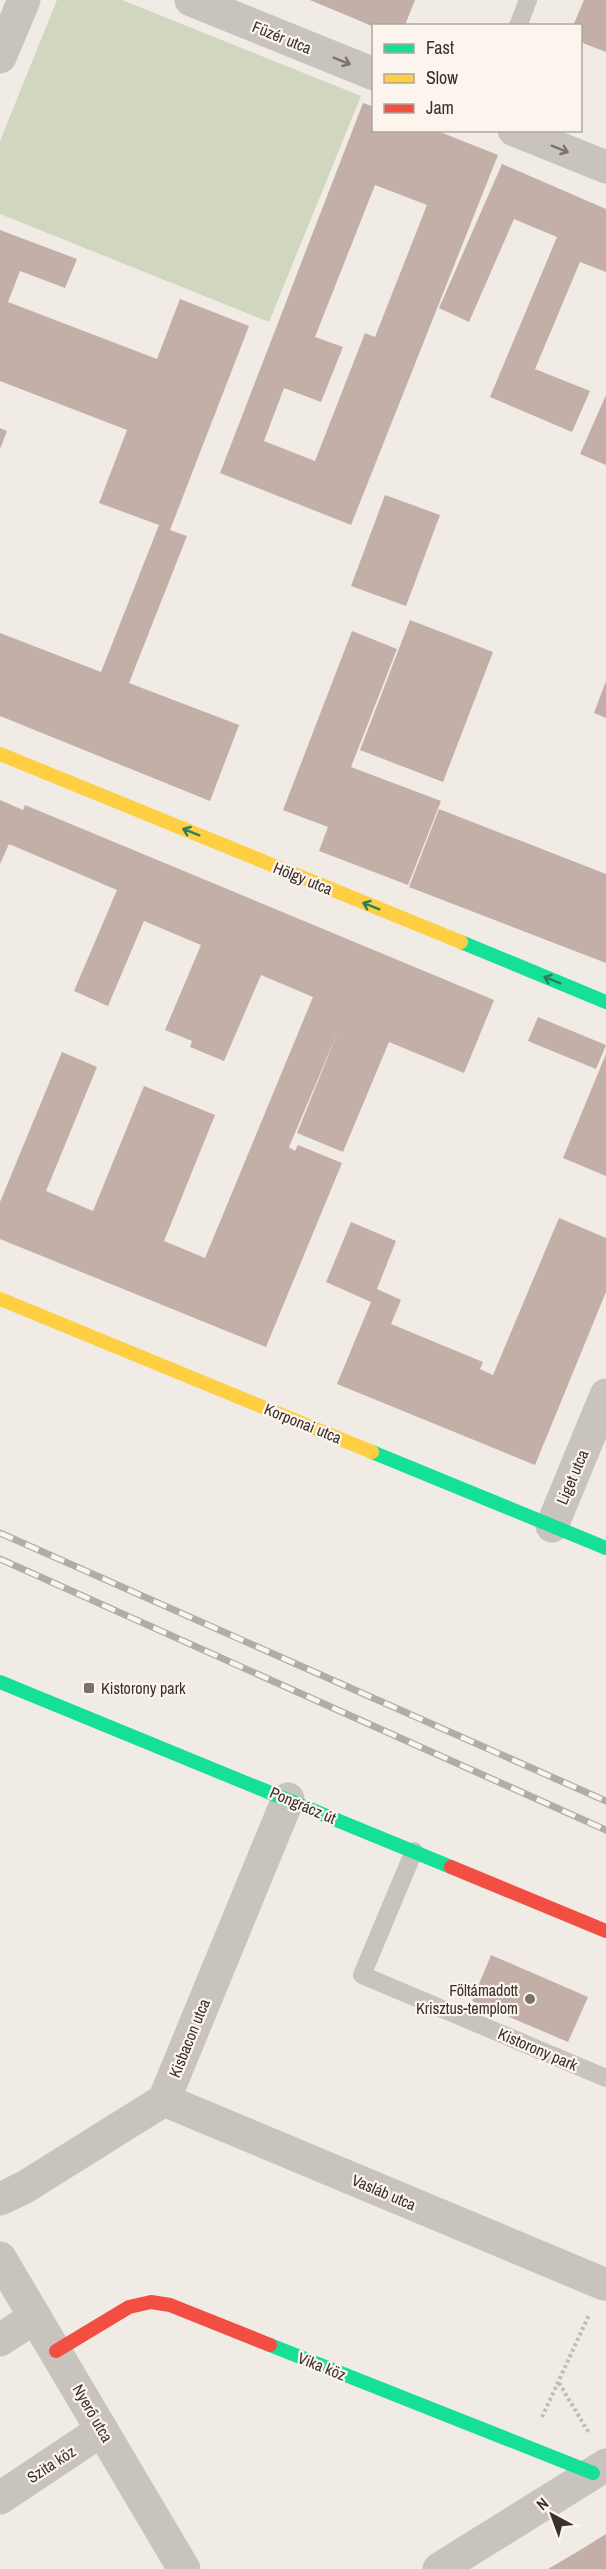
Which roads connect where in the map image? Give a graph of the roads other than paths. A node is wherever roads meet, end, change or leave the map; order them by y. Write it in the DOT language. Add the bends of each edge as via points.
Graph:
graph roads {
  1 [pos="24,0"];
  2 [pos="191,0"];
  3 [pos="528,0"];
  4 [pos="519,24"];
  5 [pos="0,57"];
  6 [pos="372,73"];
  7 [pos="519,132"];
  8 [pos="606,167"];
  9 [pos="0,754"];
  10 [pos="606,1002"];
  11 [pos="0,1299"];
  12 [pos="606,1395"];
  13 [pos="552,1526"];
  14 [pos="606,1548"];
  15 [pos="0,1682"];
  16 [pos="288,1799"];
  17 [pos="414,1851"];
  18 [pos="606,1931"];
  19 [pos="606,2078"];
  20 [pos="164,2100"];
  21 [pos="0,2199"];
  22 [pos="0,2258"];
  23 [pos="604,2284"];
  24 [pos="35,2317"];
  25 [pos="0,2340"];
  26 [pos="56,2351"];
  27 [pos="102,2430"];
  28 [pos="598,2460"];
  29 [pos="0,2498"];
  30 [pos="184,2569"];
  31 [pos="439,2569"];
  1 -- 5 [label="street"];
  2 -- 6 [label="street, Füzér utca, one-way"];
  3 -- 4 [label="lane"];
  7 -- 8 [label="street, one-way"];
  10 -- 9 [label="street, Hölgy utca, one-way"];
  11 -- 13 [label="street, Korponai utca"];
  12 -- 13 [label="street, Liget utca"];
  13 -- 14 [label="street, Korponai utca"];
  15 -- 16 [label="street, Pongrácz út"];
  16 -- 17 [label="street, Pongrácz út"];
  16 -- 20 [label="street, Kisbacon utca"];
  17 -- 18 [label="street, Pongrácz út"];
  17 -- 19 [label="lane, Kistorony park" via="362,1975"];
  20 -- 21 [label="street"];
  20 -- 23 [label="street, Vasláb utca"];
  22 -- 24 [label="street, Nyerő utca"];
  24 -- 25 [label="street"];
  24 -- 26 [label="street, Nyerő utca"];
  26 -- 27 [label="street, Nyerő utca"];
  26 -- 28 [label="street, Vika köz" via="129,2307 151,2302"];
  27 -- 29 [label="street, Szita köz"];
  27 -- 30 [label="street, Nyerő utca"];
  28 -- 31 [label="street"];
}
